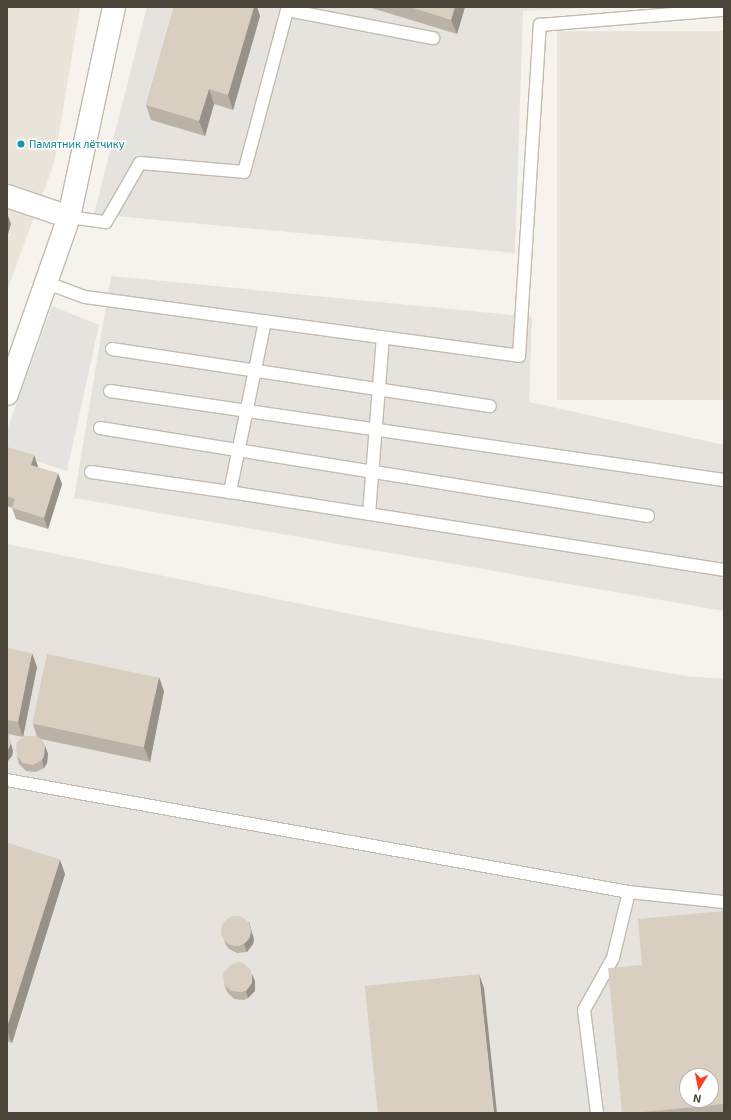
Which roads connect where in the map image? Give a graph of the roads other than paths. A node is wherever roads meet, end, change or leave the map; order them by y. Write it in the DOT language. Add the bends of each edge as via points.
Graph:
graph roads {
  1 [pos="114,7"];
  2 [pos="724,10"];
  3 [pos="433,38"];
  4 [pos="7,196"];
  5 [pos="69,217"];
  6 [pos="47,283"];
  7 [pos="265,321"];
  8 [pos="383,338"];
  9 [pos="112,349"];
  10 [pos="255,370"];
  11 [pos="379,389"];
  12 [pos="110,391"];
  13 [pos="7,394"];
  14 [pos="490,406"];
  15 [pos="246,411"];
  16 [pos="100,428"];
  17 [pos="376,430"];
  18 [pos="238,449"];
  19 [pos="91,472"];
  20 [pos="372,472"];
  21 [pos="724,480"];
  22 [pos="230,492"];
  23 [pos="369,514"];
  24 [pos="648,516"];
  25 [pos="724,570"];
  26 [pos="7,780"];
  27 [pos="629,892"];
  28 [pos="724,902"];
  29 [pos="597,1113"];
  1 -- 5 [label="street"];
  2 -- 8 [label="lane" via="540,25 519,356"];
  3 -- 5 [label="lane" via="287,10 244,172 140,163 106,222"];
  4 -- 5 [label="street"];
  5 -- 6 [label="street"];
  6 -- 7 [label="lane" via="85,297"];
  6 -- 13 [label="street"];
  7 -- 8 [label="lane"];
  7 -- 10 [label="lane"];
  8 -- 11 [label="lane"];
  9 -- 10 [label="lane"];
  10 -- 11 [label="lane"];
  10 -- 15 [label="lane"];
  11 -- 14 [label="lane"];
  11 -- 17 [label="lane"];
  12 -- 15 [label="lane"];
  15 -- 17 [label="lane"];
  15 -- 18 [label="lane"];
  16 -- 18 [label="lane"];
  17 -- 20 [label="lane"];
  17 -- 21 [label="lane"];
  18 -- 20 [label="lane"];
  18 -- 22 [label="lane"];
  19 -- 22 [label="lane"];
  20 -- 23 [label="lane"];
  20 -- 24 [label="lane"];
  22 -- 23 [label="lane"];
  23 -- 25 [label="lane"];
  26 -- 27 [label="lane"];
  27 -- 28 [label="lane"];
  27 -- 29 [label="lane" via="613,958 584,1010"];
}
